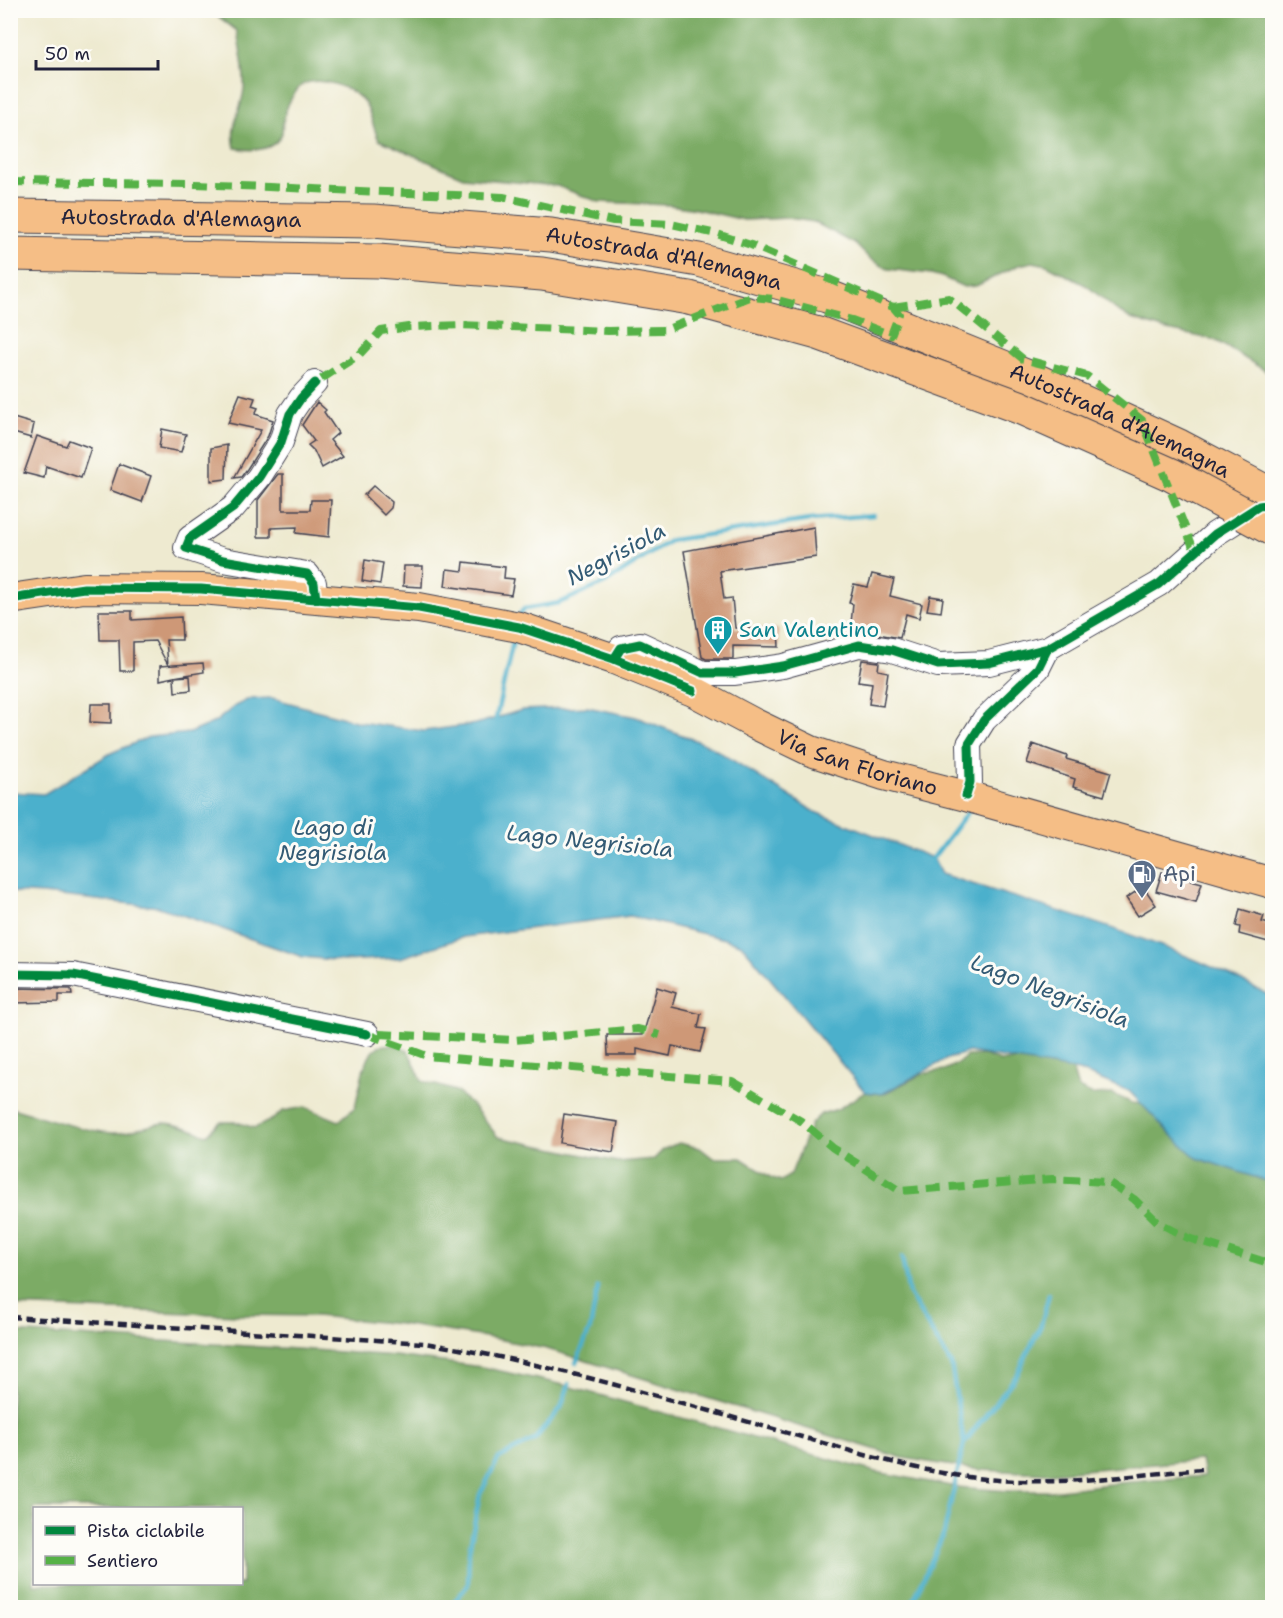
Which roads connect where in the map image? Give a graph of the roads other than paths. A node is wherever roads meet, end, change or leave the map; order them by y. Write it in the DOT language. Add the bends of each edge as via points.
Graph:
graph roads {
  1 [pos="10,216"];
  2 [pos="10,254"];
  3 [pos="315,383"];
  4 [pos="1272,495"];
  5 [pos="1272,504"];
  6 [pos="1272,529"];
  7 [pos="10,599"];
  8 [pos="315,599"];
  9 [pos="1048,648"];
  10 [pos="614,659"];
  11 [pos="966,796"];
  12 [pos="1272,883"];
  13 [pos="10,974"];
  14 [pos="367,1034"];
  1 -- 4 [label="highway, Autostrada d'Alemagna" via="373,221 551,235 699,260 827,296 1033,379"];
  2 -- 6 [label="highway, Autostrada d'Alemagna, bridge" via="378,261 542,274 689,298 819,333 1020,407 1172,475"];
  3 -- 8 [label="street" via="290,414 281,442 259,477 233,508 190,538 186,548 223,560 307,573 314,583"];
  5 -- 9 [label="street" via="1259,506 1215,534 1159,584"];
  7 -- 8 [label="main road, Via San Floriano" via="84,588 201,589"];
  8 -- 10 [label="main road, Via San Floriano" via="419,608 516,627"];
  9 -- 10 [label="street" via="989,663 938,665 892,650 859,645 783,666 735,673 703,673 640,644 621,648"];
  9 -- 11 [label="street" via="1038,668 984,720 969,744 970,782"];
  10 -- 11 [label="main road, Via San Floriano" via="693,691 811,751"];
  11 -- 12 [label="main road, Via San Floriano"];
  13 -- 14 [label="street" via="73,975"];
}
